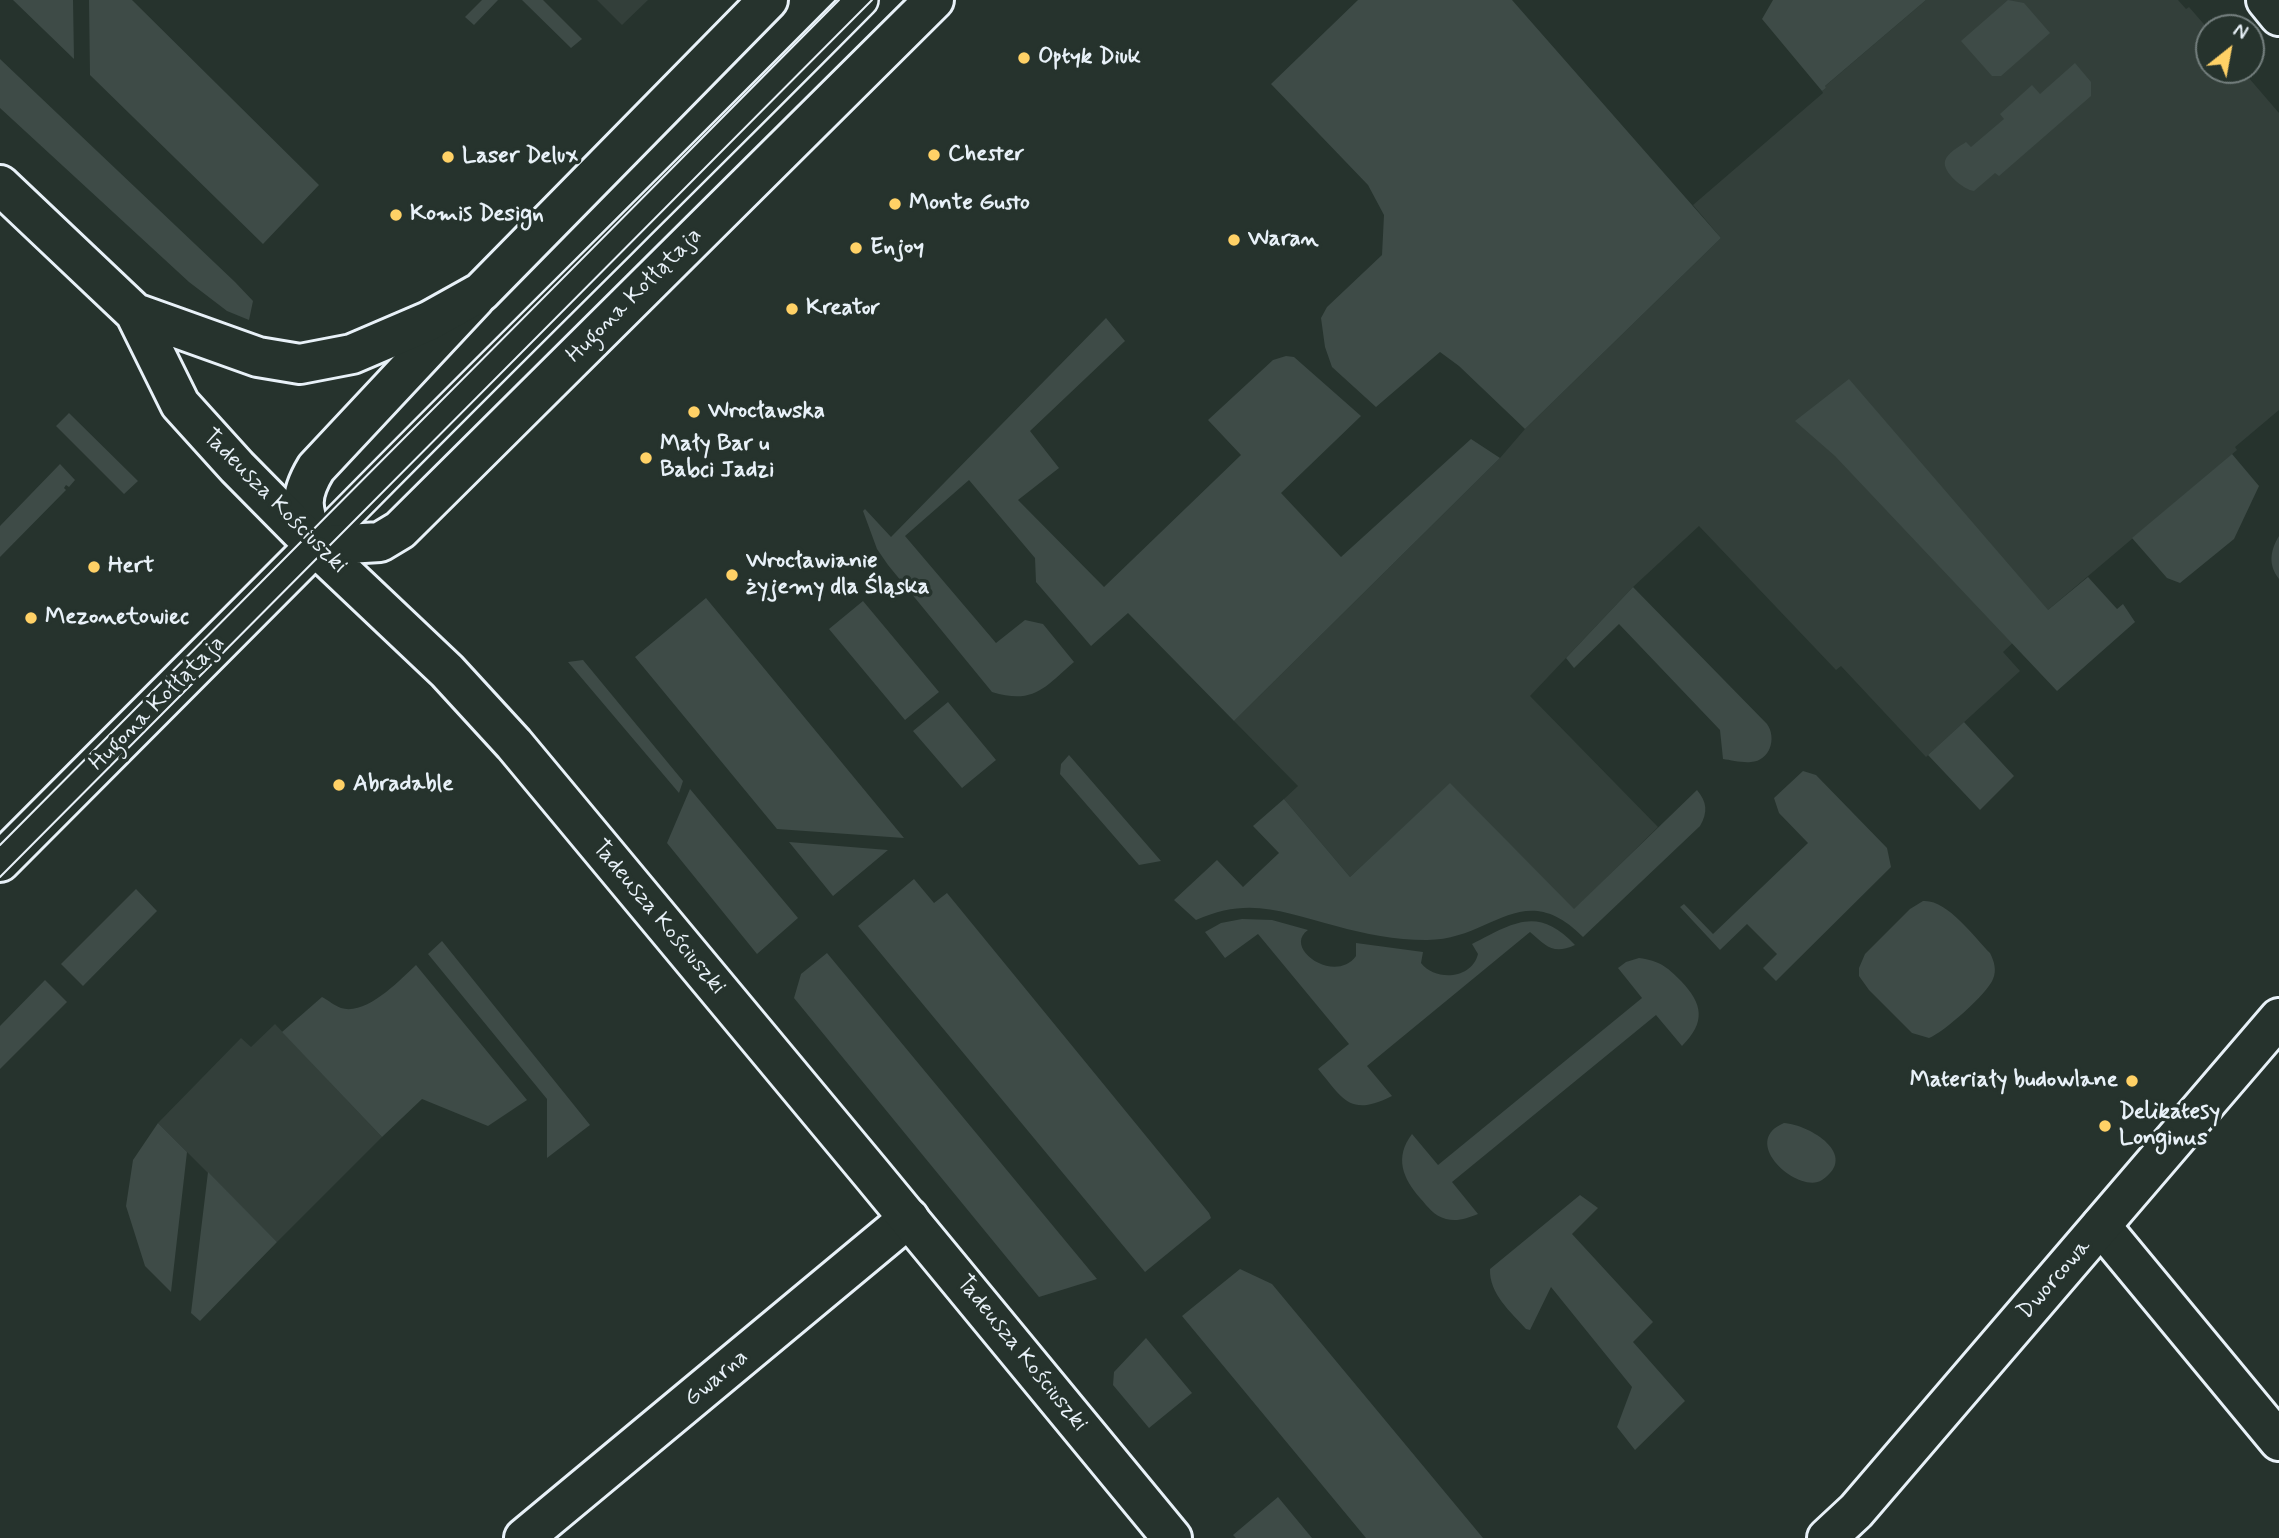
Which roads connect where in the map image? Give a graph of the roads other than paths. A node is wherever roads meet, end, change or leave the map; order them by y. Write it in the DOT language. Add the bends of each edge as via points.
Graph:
graph roads {
  1 [pos="768,0"];
  2 [pos="861,0"];
  3 [pos="934,0"];
  4 [pos="2266,0"];
  5 [pos="2279,16"];
  6 [pos="0,185"];
  7 [pos="481,292"];
  8 [pos="135,313"];
  9 [pos="315,546"];
  10 [pos="0,862"];
  11 [pos="2279,1018"];
  12 [pos="909,1219"];
  13 [pos="2101,1226"];
  14 [pos="2279,1441"];
  15 [pos="524,1538"];
  16 [pos="1172,1538"];
  17 [pos="1827,1538"];
  1 -- 7 [label="street"];
  2 -- 9 [label="lane"];
  3 -- 9 [label="street, Hugona Kołłątaja" via="400,530 380,542"];
  4 -- 5 [label="street"];
  6 -- 8 [label="street, Tadeusza Kościuszki"];
  7 -- 8 [label="street, Tadeusza Kościuszki" via="352,355 300,364 258,357"];
  7 -- 9 [label="street" via="316,468 302,504"];
  8 -- 9 [label="street, Tadeusza Kościuszki" via="180,404"];
  9 -- 10 [label="street, Hugona Kołłątaja"];
  9 -- 12 [label="street, Tadeusza Kościuszki" via="447,671 514,744"];
  11 -- 13 [label="street, Dworcowa"];
  12 -- 15 [label="street, Gwarna"];
  12 -- 16 [label="street, Tadeusza Kościuszki"];
  13 -- 14 [label="street"];
  13 -- 17 [label="street, Dworcowa" via="1856,1511"];
}
